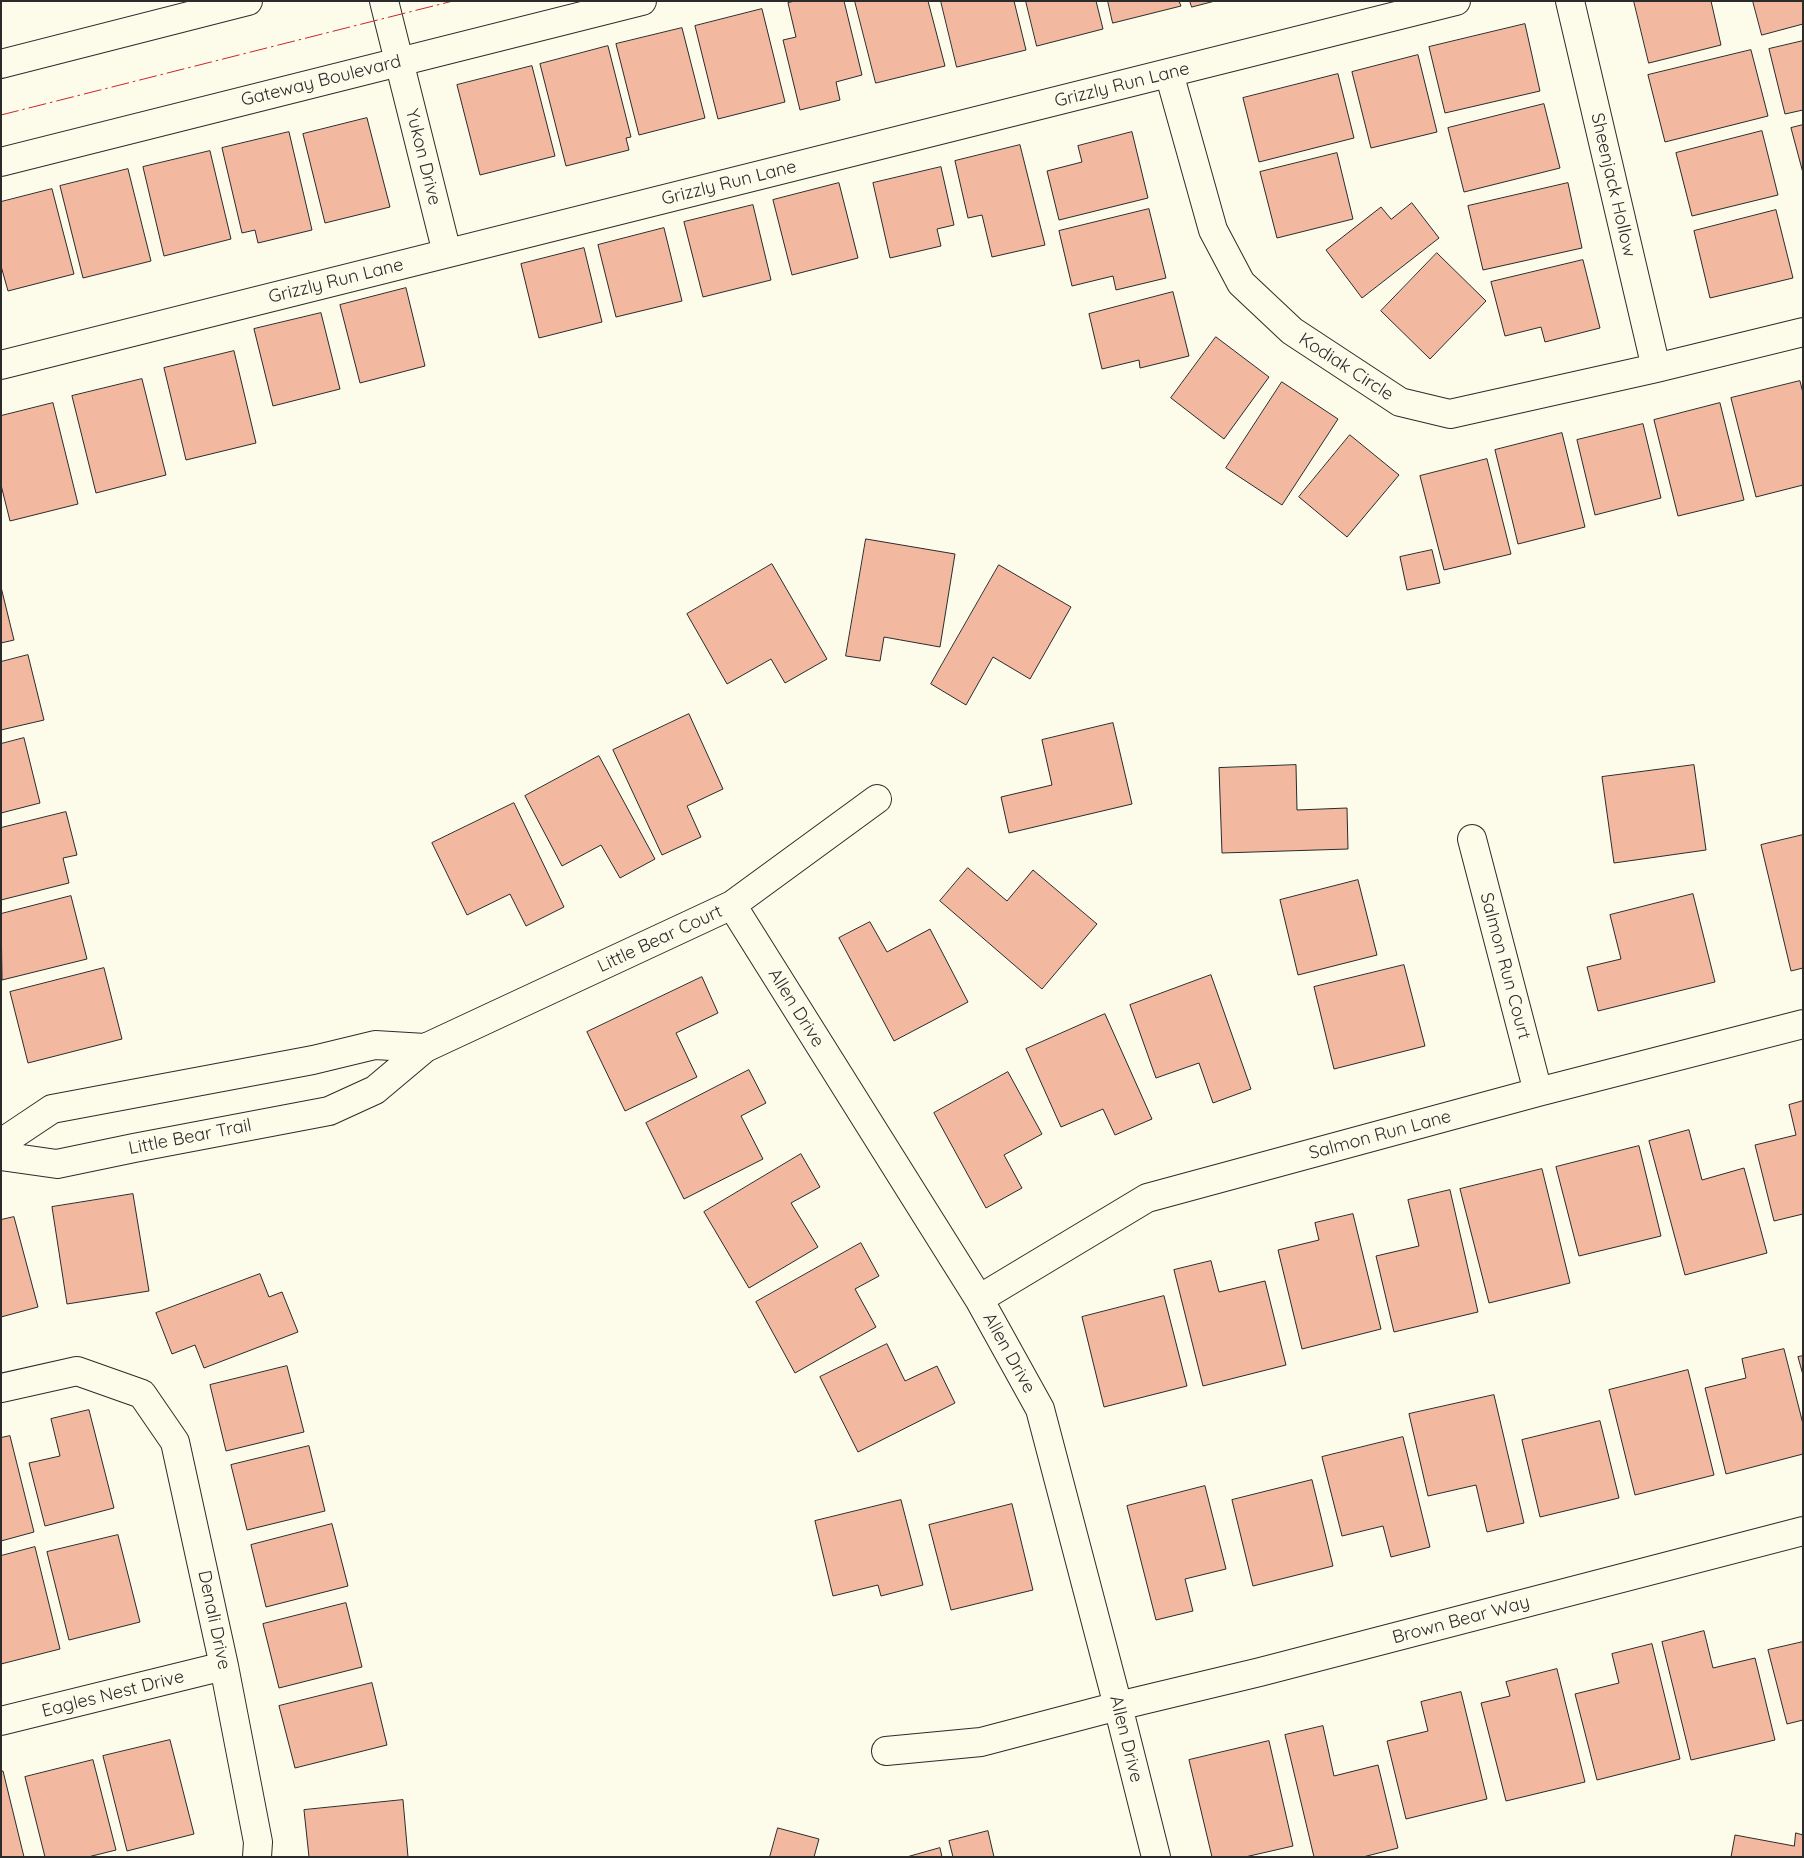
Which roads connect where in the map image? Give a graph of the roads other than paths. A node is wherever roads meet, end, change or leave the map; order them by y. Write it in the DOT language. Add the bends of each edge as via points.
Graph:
graph roads {
  1 [pos="248,1"];
  2 [pos="384,1"];
  3 [pos="642,1"];
  4 [pos="1456,1"];
  5 [pos="1570,1"];
  6 [pos="399,61"];
  7 [pos="1,64"];
  8 [pos="1169,73"];
  9 [pos="1,162"];
  10 [pos="447,253"];
  11 [pos="1803,332"];
  12 [pos="1,365"];
  13 [pos="1656,368"];
  14 [pos="877,799"];
  15 [pos="1472,839"];
  16 [pos="732,905"];
  17 [pos="1803,1024"];
  18 [pos="425,1048"];
  19 [pos="375,1090"];
  20 [pos="1538,1092"];
  21 [pos="1,1143"];
  22 [pos="1,1156"];
  23 [pos="978,1299"];
  24 [pos="1,1388"];
  25 [pos="1803,1531"];
  26 [pos="224,1666"];
  27 [pos="1118,1706"];
  28 [pos="1,1721"];
  29 [pos="886,1751"];
  30 [pos="257,1857"];
  31 [pos="1156,1857"];
  1 -- 7 [label="street"];
  2 -- 6 [label="street, Yukon Drive"];
  3 -- 6 [label="street, Gateway Boulevard"];
  4 -- 8 [label="street, Grizzly Run Lane"];
  5 -- 13 [label="street, Sheenjack Hollow"];
  6 -- 9 [label="street, Gateway Boulevard"];
  6 -- 10 [label="street, Yukon Drive"];
  8 -- 10 [label="street, Grizzly Run Lane"];
  8 -- 13 [label="street, Kodiak Circle" via="1213,230 1241,283 1292,331 1400,402 1450,414"];
  10 -- 12 [label="street, Grizzly Run Lane"];
  11 -- 13 [label="street, Kodiak Circle"];
  14 -- 16 [label="street, Little Bear Court"];
  15 -- 20 [label="street, Salmon Run Court"];
  16 -- 18 [label="street, Little Bear Court"];
  16 -- 23 [label="street, Allen Drive"];
  17 -- 20 [label="street, Salmon Run Lane"];
  18 -- 19 [label="street, Little Bear Court"];
  18 -- 21 [label="street, Little Bear Court" via="375,1045 313,1060 52,1109"];
  19 -- 22 [label="street, Little Bear Trail" via="328,1111 58,1164"];
  20 -- 23 [label="street, Salmon Run Lane" via="1147,1198"];
  23 -- 27 [label="street, Allen Drive" via="1040,1409"];
  24 -- 26 [label="street, Denali Drive" via="77,1371 142,1394 175,1442"];
  25 -- 27 [label="street, Brown Bear Way"];
  26 -- 28 [label="street, Eagles Nest Drive"];
  26 -- 30 [label="street, Denali Drive" via="258,1842"];
  27 -- 29 [label="street, Brown Bear Way" via="981,1742"];
  27 -- 31 [label="street, Allen Drive"];
}
